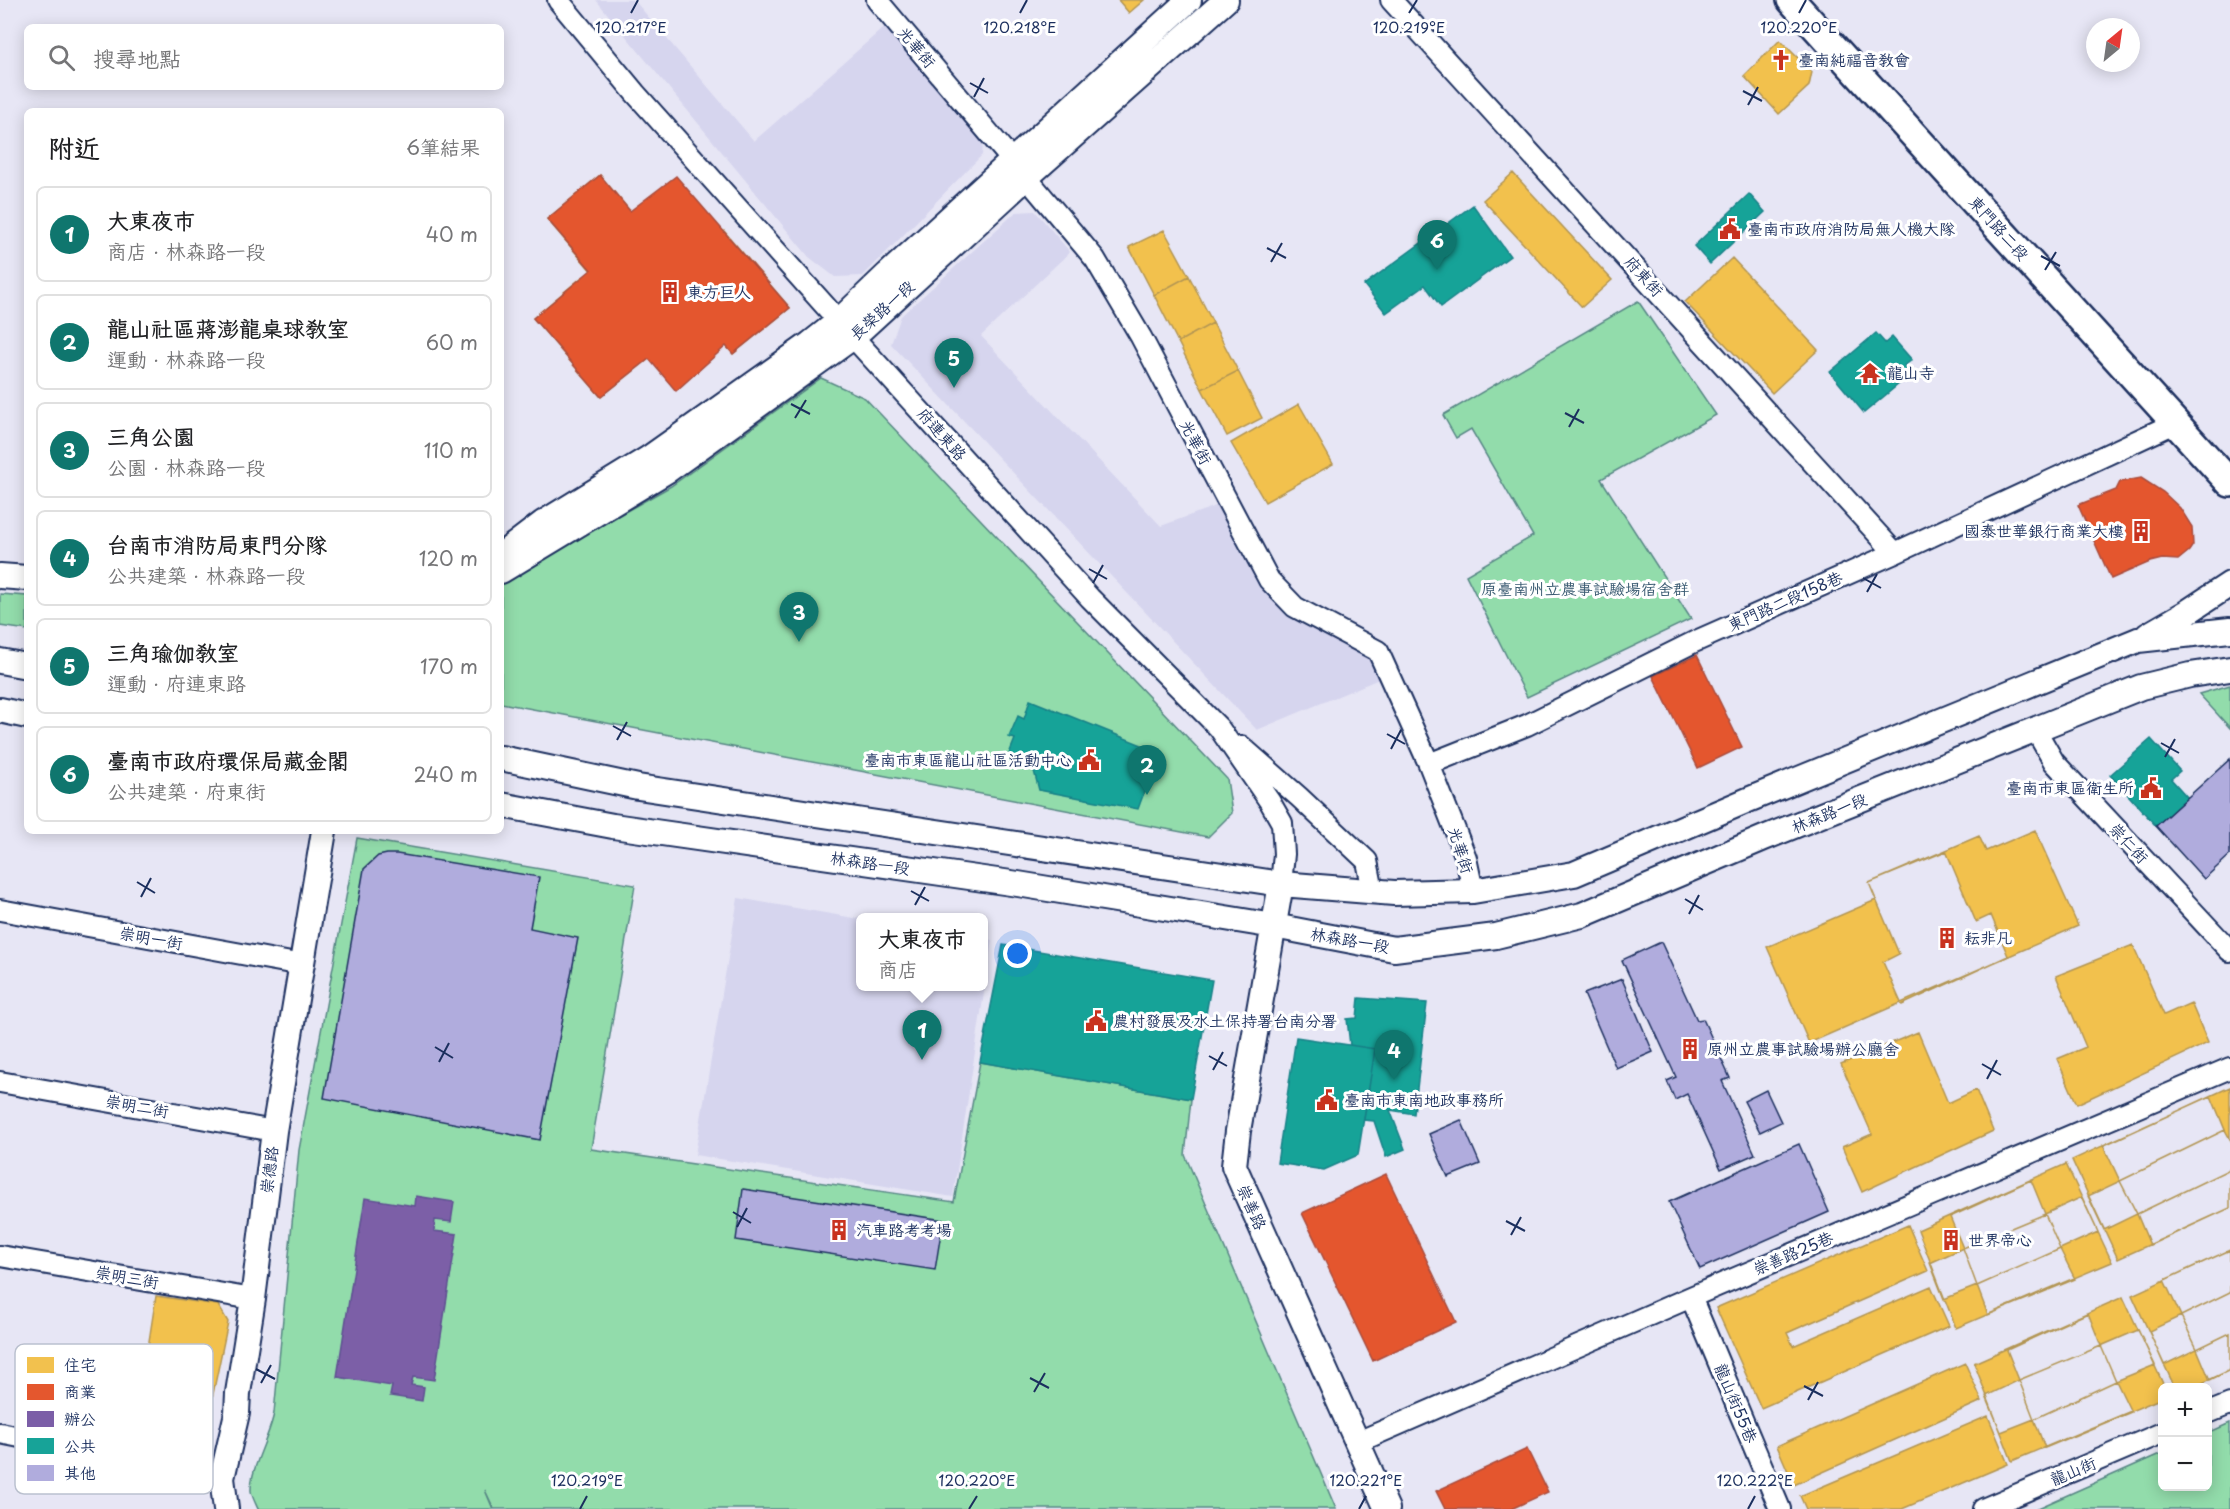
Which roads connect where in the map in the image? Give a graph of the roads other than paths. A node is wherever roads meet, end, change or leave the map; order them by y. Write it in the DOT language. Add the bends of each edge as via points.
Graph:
graph roads {
  1 [pos="558,0"];
  2 [pos="877,0"];
  3 [pos="1189,0"];
  4 [pos="1226,0"];
  5 [pos="1391,0"];
  6 [pos="1791,0"];
  7 [pos="1020,169"];
  8 [pos="846,329"];
  9 [pos="2175,423"];
  10 [pos="2230,483"];
  11 [pos="543,523"];
  12 [pos="504,536"];
  13 [pos="504,553"];
  14 [pos="1895,553"];
  15 [pos="504,570"];
  16 [pos="0,576"];
  17 [pos="24,578"];
  18 [pos="2230,584"];
  19 [pos="2230,630"];
  20 [pos="2138,640"];
  21 [pos="0,661"];
  22 [pos="24,665"];
  23 [pos="2230,669"];
  24 [pos="0,710"];
  25 [pos="24,715"];
  26 [pos="1219,728"];
  27 [pos="2035,729"];
  28 [pos="504,759"];
  29 [pos="1429,764"];
  30 [pos="504,806"];
  31 [pos="324,834"];
  32 [pos="1281,884"];
  33 [pos="1373,891"];
  34 [pos="1473,891"];
  35 [pos="0,910"];
  36 [pos="1274,926"];
  37 [pos="2230,951"];
  38 [pos="302,965"];
  39 [pos="2230,1068"];
  40 [pos="0,1082"];
  41 [pos="274,1131"];
  42 [pos="0,1256"];
  43 [pos="1691,1297"];
  44 [pos="253,1299"];
  45 [pos="2230,1404"];
  46 [pos="2212,1411"];
  47 [pos="0,1433"];
  48 [pos="2158,1435"];
  49 [pos="15,1436"];
  50 [pos="1358,1442"];
  51 [pos="213,1476"];
  52 [pos="222,1478"];
  53 [pos="226,1509"];
  54 [pos="1388,1509"];
  55 [pos="1780,1509"];
  56 [pos="1983,1509"];
  1 -- 8 [label="street, 府連東路" via="635,93"];
  2 -- 7 [label="street, 光華街"];
  3 -- 7 [label="street, 長榮路一段"];
  4 -- 7 [label="street, 長榮路一段"];
  5 -- 14 [label="street, 府東街"];
  6 -- 9 [label="main road, 東門路二段"];
  7 -- 8 [label="street, 長榮路一段"];
  7 -- 29 [label="street, 光華街" via="1095,259 1141,337 1269,580 1294,607 1378,651"];
  8 -- 11 [label="street, 長榮路一段" via="810,344 649,458"];
  8 -- 15 [label="street, 長榮路一段" via="668,470"];
  8 -- 26 [label="street, 府連東路" via="1090,598"];
  9 -- 10 [label="main road, 東門路二段"];
  9 -- 14 [label="street, 東門路二段158巷"];
  11 -- 12 [label="street"];
  11 -- 13 [label="street, 長榮路一段"];
  14 -- 29 [label="street, 東門路二段158巷" via="1694,642 1527,725"];
  16 -- 17 [label="street"];
  18 -- 20 [label="street"];
  19 -- 20 [label="street"];
  20 -- 34 [label="street" via="1574,874"];
  21 -- 22 [label="street"];
  23 -- 27 [label="street, 林森路一段" via="2141,687"];
  24 -- 25 [label="street"];
  26 -- 32 [label="street, 府連東路" via="1282,823"];
  26 -- 33 [label="street" via="1367,861"];
  27 -- 36 [label="street, 林森路一段" via="1582,915 1496,936 1394,949"];
  27 -- 37 [label="street, 崇仁街" via="2054,762"];
  28 -- 32 [label="street" via="638,787"];
  29 -- 34 [label="street, 光華街" via="1466,858"];
  30 -- 36 [label="street, 林森路一段" via="613,826"];
  31 -- 38 [label="street, 崇德路"];
  32 -- 33 [label="street"];
  32 -- 36 [label="street, 崇善路"];
  33 -- 34 [label="street"];
  35 -- 38 [label="street, 崇明一街"];
  36 -- 50 [label="street, 崇善路" via="1234,1166"];
  38 -- 41 [label="street, 崇德路"];
  39 -- 43 [label="street, 崇善路25巷"];
  40 -- 41 [label="street, 崇明二街"];
  41 -- 44 [label="street, 崇德路"];
  42 -- 44 [label="street, 崇明三街"];
  43 -- 50 [label="street, 崇善路25巷"];
  43 -- 55 [label="street, 龍山街55巷"];
  44 -- 52 [label="street, 崇德路" via="237,1413"];
  45 -- 46 [label="street"];
  47 -- 49 [label="street"];
  48 -- 56 [label="street, 龍山街"];
  50 -- 54 [label="street, 崇善路"];
  51 -- 52 [label="street"];
  52 -- 53 [label="street, 崇德路"];
}
